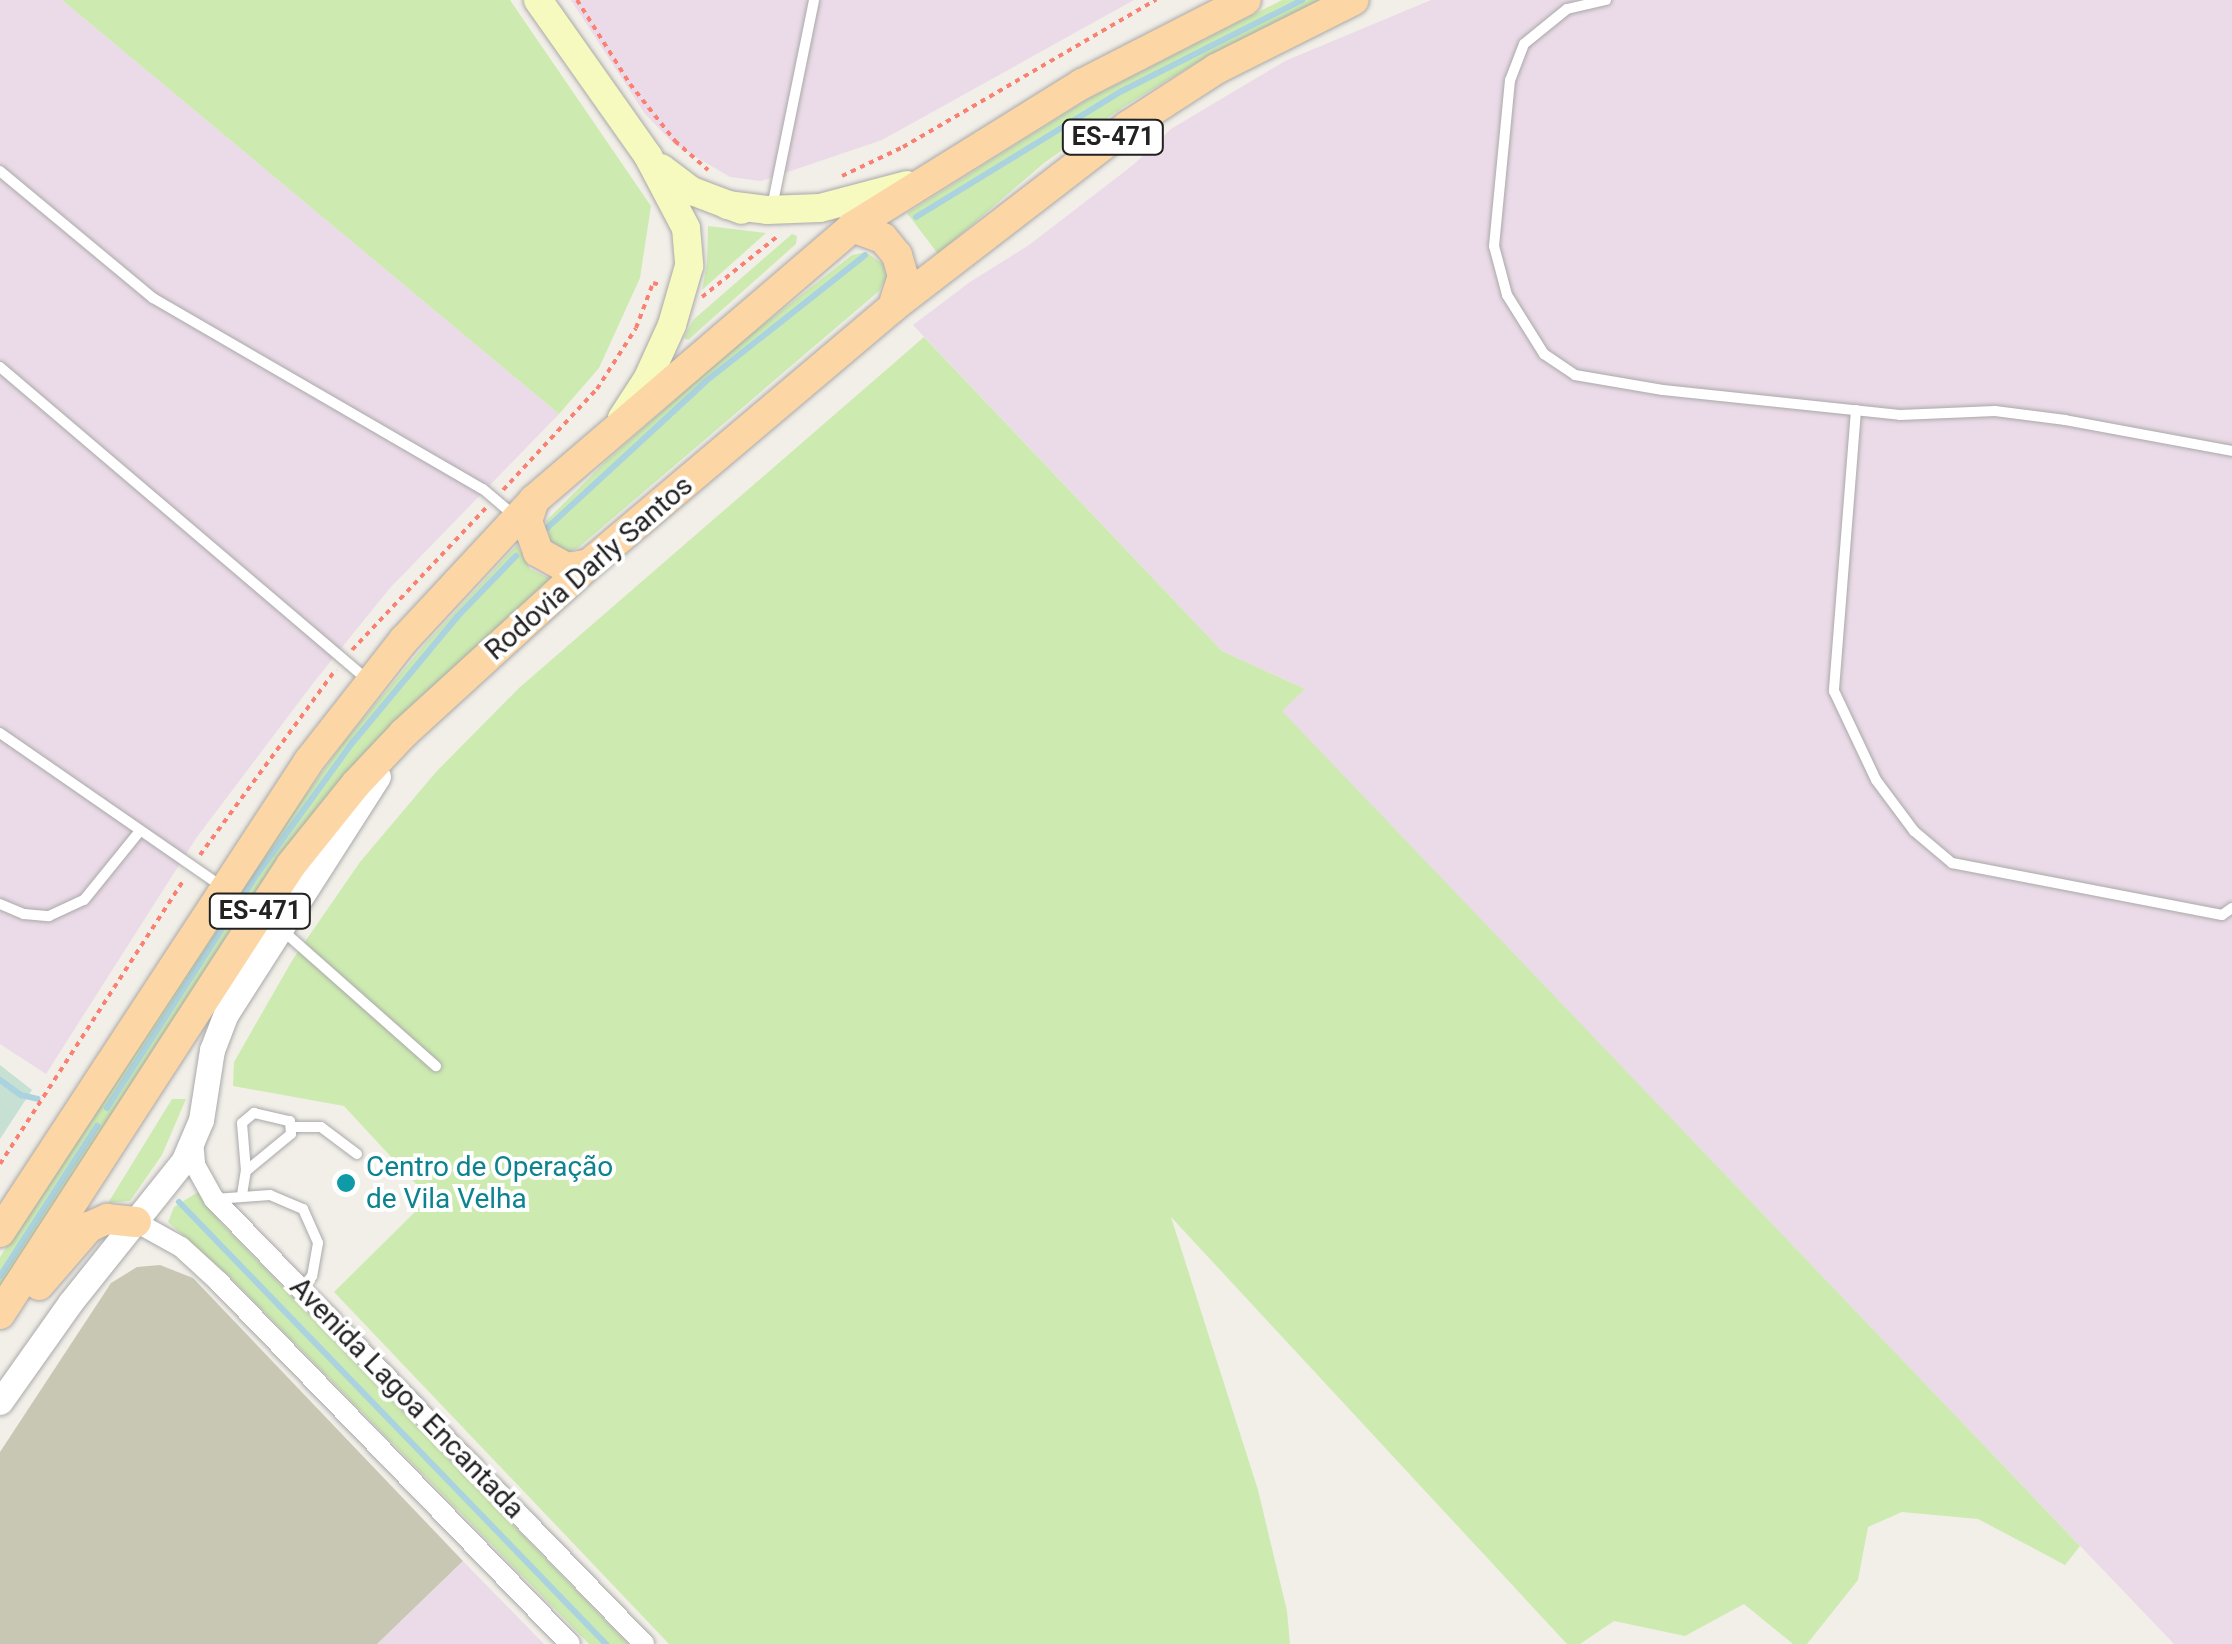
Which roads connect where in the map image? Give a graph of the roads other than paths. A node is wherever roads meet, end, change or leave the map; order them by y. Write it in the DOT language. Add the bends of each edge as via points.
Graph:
graph roads {
  1 [pos="538,0"];
  2 [pos="814,0"];
  3 [pos="1246,0"];
  4 [pos="1354,0"];
  5 [pos="1606,0"];
  6 [pos="648,156"];
  7 [pos="951,164"];
  8 [pos="0,171"];
  9 [pos="779,216"];
  10 [pos="852,228"];
  11 [pos="893,307"];
  12 [pos="0,367"];
  13 [pos="1856,410"];
  14 [pos="617,424"];
  15 [pos="2232,452"];
  16 [pos="525,509"];
  17 [pos="589,564"];
  18 [pos="370,682"];
  19 [pos="0,733"];
  20 [pos="404,734"];
  21 [pos="139,832"];
  22 [pos="223,888"];
  23 [pos="0,904"];
  24 [pos="2232,908"];
  25 [pos="280,928"];
  26 [pos="436,1066"];
  27 [pos="293,1127"];
  28 [pos="194,1140"];
  29 [pos="358,1154"];
  30 [pos="246,1171"];
  31 [pos="242,1195"];
  32 [pos="214,1199"];
  33 [pos="136,1222"];
  34 [pos="0,1232"];
  35 [pos="301,1289"];
  36 [pos="0,1314"];
  37 [pos="0,1335"];
  38 [pos="0,1402"];
  39 [pos="570,1644"];
  40 [pos="644,1644"];
  1 -- 6 [label="main road"];
  2 -- 9 [label="lane"];
  3 -- 7 [label="main road, ES-471" via="1082,84"];
  4 -- 11 [label="main road, Rodovia Darly Santos / ES-471" via="1154,107"];
  5 -- 13 [label="lane" via="1567,9 1538,32 1524,44 1510,80 1494,246 1523,325 1544,354 1575,374"];
  6 -- 9 [label="main road" via="692,191"];
  6 -- 14 [label="main road" via="686,228 688,266 660,353"];
  7 -- 9 [label="main road" via="872,197"];
  7 -- 10 [label="main road, ES-471"];
  8 -- 16 [label="lane" via="153,298"];
  9 -- 10 [label="main road"];
  10 -- 11 [label="main road" via="883,238 897,254 903,276"];
  10 -- 14 [label="main road, ES-471"];
  11 -- 17 [label="main road, Rodovia Darly Santos / ES-471"];
  12 -- 18 [label="lane"];
  13 -- 15 [label="lane" via="1996,411"];
  13 -- 24 [label="lane" via="1834,691 1876,780 1914,830 1952,863 2222,915"];
  14 -- 16 [label="main road, ES-471"];
  16 -- 17 [label="main road" via="538,552 556,565"];
  16 -- 18 [label="main road, ES-471"];
  17 -- 20 [label="main road, Rodovia Darly Santos / ES-471"];
  18 -- 22 [label="main road, ES-471"];
  19 -- 21 [label="lane"];
  20 -- 25 [label="street"];
  20 -- 36 [label="main road, Rodovia Darly Santos / ES-471" via="334,810 258,913"];
  21 -- 22 [label="lane"];
  21 -- 23 [label="lane" via="84,900 49,916"];
  22 -- 34 [label="main road, ES-471"];
  25 -- 26 [label="lane"];
  25 -- 28 [label="street" via="218,1032"];
  27 -- 29 [label="lane" via="321,1127"];
  27 -- 30 [label="lane"];
  27 -- 30 [label="lane" via="254,1112 247,1118"];
  28 -- 32 [label="street, Avenida Lagoa Encantada" via="196,1165"];
  28 -- 33 [label="street"];
  30 -- 31 [label="lane"];
  31 -- 32 [label="lane"];
  31 -- 35 [label="lane" via="288,1200 313,1225 316,1262"];
  32 -- 35 [label="street, Avenida Lagoa Encantada"];
  33 -- 37 [label="main road" via="107,1219 80,1233"];
  33 -- 38 [label="street"];
  33 -- 39 [label="street, Avenida Lagoa Encantada" via="181,1247 219,1282"];
  35 -- 40 [label="street, Avenida Lagoa Encantada"];
}
